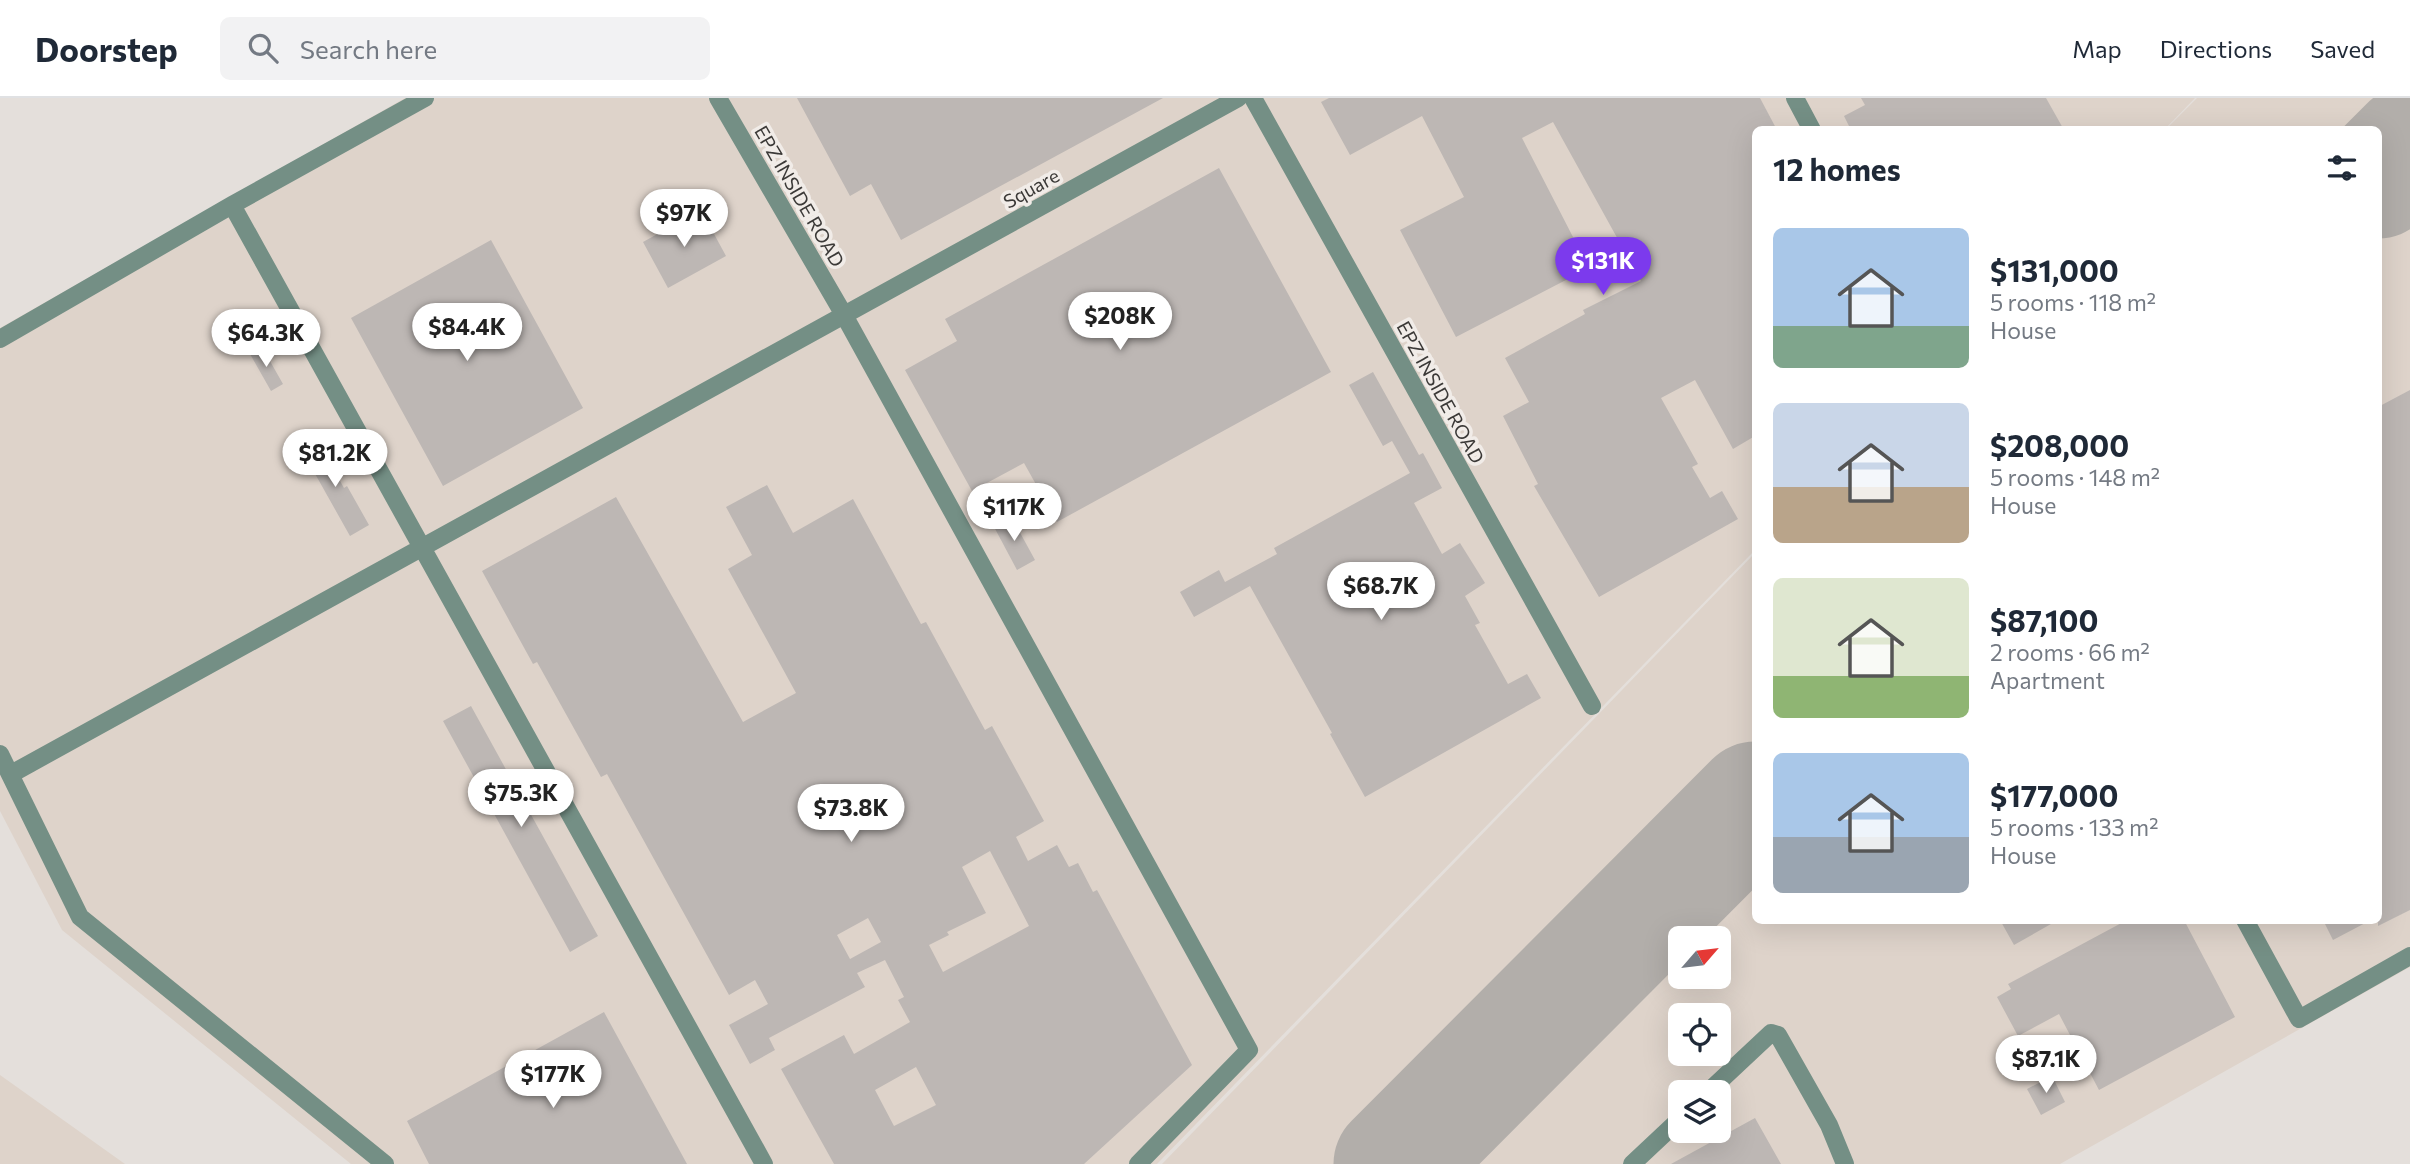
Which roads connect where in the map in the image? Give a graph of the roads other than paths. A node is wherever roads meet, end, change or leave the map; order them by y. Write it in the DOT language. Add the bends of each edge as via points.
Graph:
graph roads {
  1 [pos="425,98"];
  2 [pos="718,98"];
  3 [pos="1238,98"];
  4 [pos="1253,98"];
  5 [pos="1795,98"];
  6 [pos="1810,126"];
  7 [pos="232,205"];
  8 [pos="844,315"];
  9 [pos="0,339"];
  10 [pos="422,548"];
  11 [pos="1592,706"];
  12 [pos="0,754"];
  13 [pos="11,774"];
  14 [pos="2247,924"];
  15 [pos="2410,956"];
  16 [pos="1722,1080"];
  17 [pos="1668,1130"];
  18 [pos="385,1164"];
  19 [pos="764,1164"];
  20 [pos="1138,1164"];
  21 [pos="1632,1164"];
  22 [pos="1845,1164"];
  1 -- 7 [label="lane"];
  2 -- 8 [label="lane, EPZ INSIDE ROAD"];
  3 -- 8 [label="lane, Square"];
  4 -- 11 [label="lane, EPZ INSIDE ROAD"];
  5 -- 6 [label="lane"];
  7 -- 9 [label="lane"];
  7 -- 10 [label="lane"];
  8 -- 10 [label="lane, Square"];
  8 -- 20 [label="lane, EPZ INSIDE ROAD" via="1248,1050"];
  10 -- 13 [label="lane, Square"];
  10 -- 19 [label="lane"];
  12 -- 13 [label="lane"];
  13 -- 18 [label="lane" via="79,917"];
  14 -- 15 [label="lane" via="2299,1019"];
  16 -- 22 [label="lane" via="1771,1033 1778,1035 1829,1125"];
  17 -- 21 [label="lane"];
}
